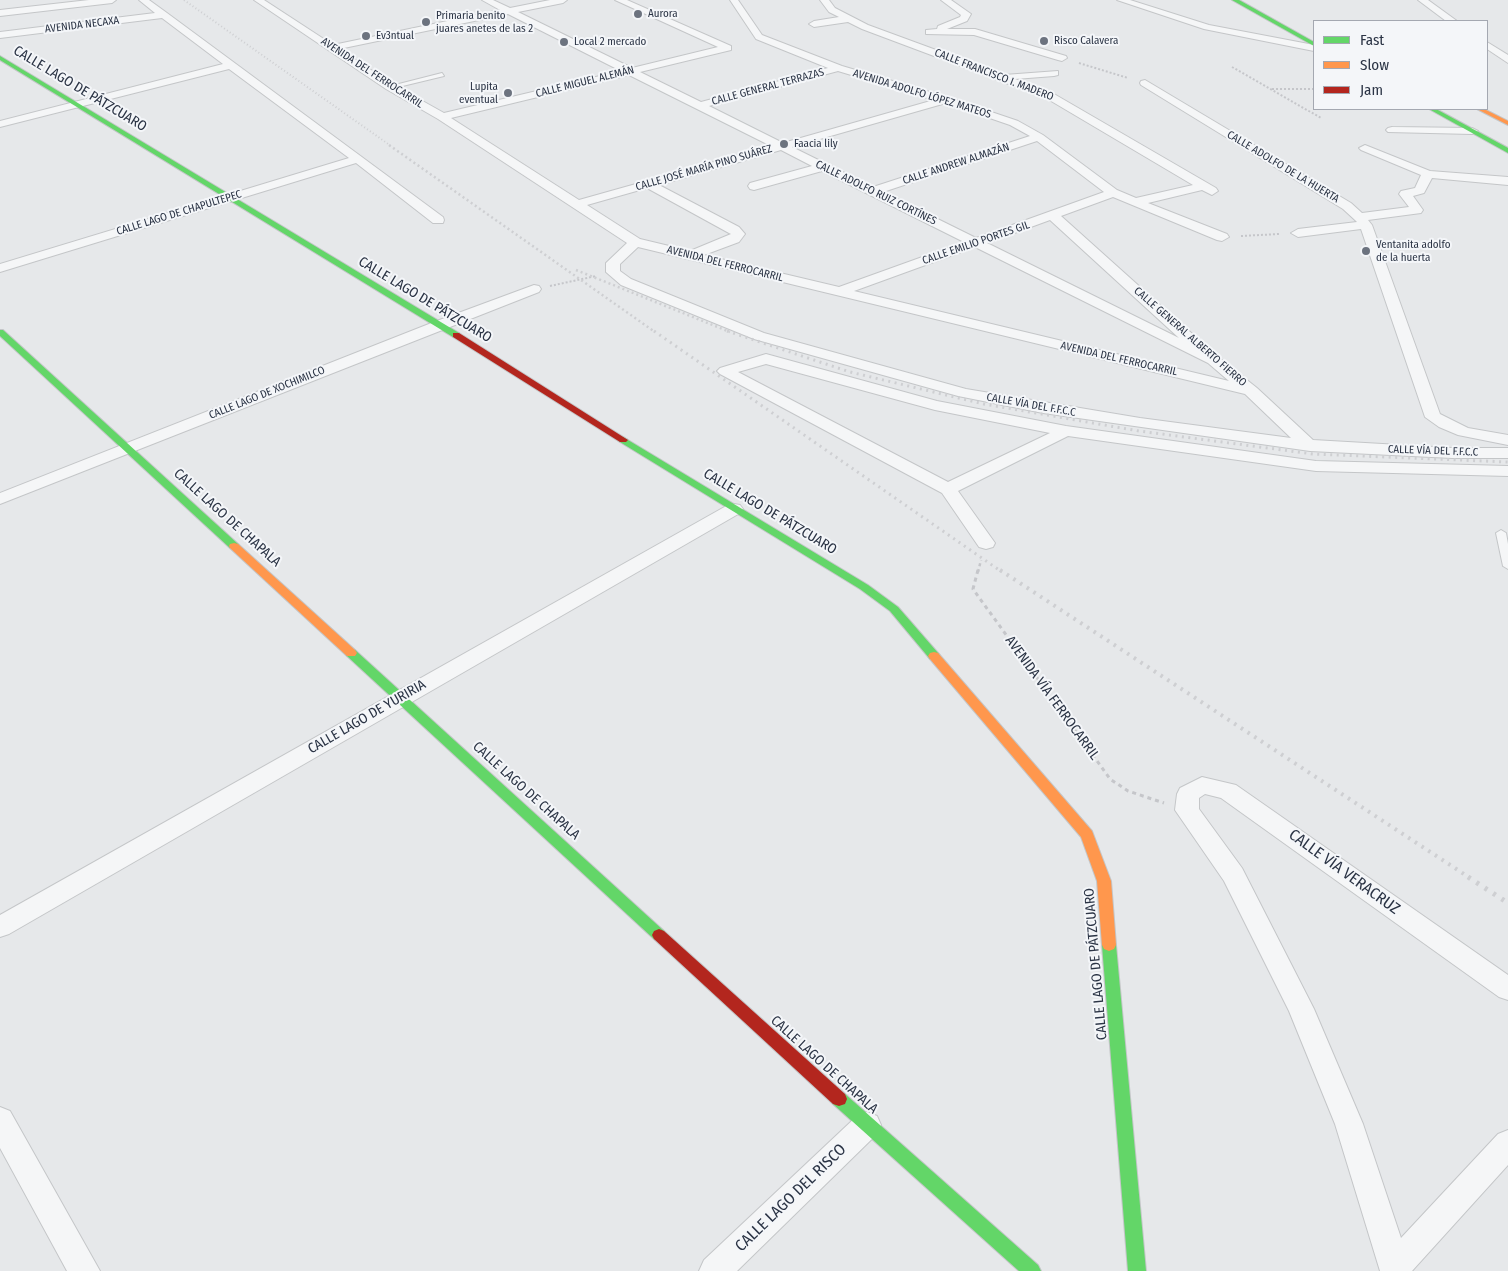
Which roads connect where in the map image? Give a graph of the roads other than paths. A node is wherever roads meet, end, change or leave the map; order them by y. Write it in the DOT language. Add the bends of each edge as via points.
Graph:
graph roads {
  1 [pos="112,0"];
  2 [pos="143,0"];
  3 [pos="260,0"];
  4 [pos="486,0"];
  5 [pos="563,0"];
  6 [pos="619,0"];
  7 [pos="734,0"];
  8 [pos="745,0"];
  9 [pos="824,0"];
  10 [pos="945,0"];
  11 [pos="1121,0"];
  12 [pos="1235,0"];
  13 [pos="1422,0"];
  14 [pos="508,11"];
  15 [pos="0,13"];
  16 [pos="164,15"];
  17 [pos="848,19"];
  18 [pos="1451,20"];
  19 [pos="814,24"];
  20 [pos="922,34"];
  21 [pos="0,35"];
  22 [pos="900,39"];
  23 [pos="1313,45"];
  24 [pos="1313,46"];
  25 [pos="1488,46"];
  26 [pos="800,47"];
  27 [pos="331,48"];
  28 [pos="0,58"];
  29 [pos="1062,58"];
  30 [pos="1508,61"];
  31 [pos="1494,63"];
  32 [pos="231,65"];
  33 [pos="838,68"];
  34 [pos="628,72"];
  35 [pos="1054,73"];
  36 [pos="442,75"];
  37 [pos="1003,78"];
  38 [pos="1145,83"];
  39 [pos="390,87"];
  40 [pos="946,100"];
  41 [pos="78,104"];
  42 [pos="699,106"];
  43 [pos="1434,110"];
  44 [pos="1482,110"];
  45 [pos="442,117"];
  46 [pos="1508,123"];
  47 [pos="0,124"];
  48 [pos="1392,130"];
  49 [pos="1472,131"];
  50 [pos="1039,137"];
  51 [pos="779,146"];
  52 [pos="1366,148"];
  53 [pos="1508,150"];
  54 [pos="358,159"];
  55 [pos="822,167"];
  56 [pos="1428,174"];
  57 [pos="1508,180"];
  58 [pos="648,184"];
  59 [pos="754,186"];
  60 [pos="872,191"];
  61 [pos="1113,193"];
  62 [pos="229,198"];
  63 [pos="1134,202"];
  64 [pos="578,204"];
  65 [pos="1053,216"];
  66 [pos="438,220"];
  67 [pos="1362,221"];
  68 [pos="1298,233"];
  69 [pos="1222,237"];
  70 [pos="635,242"];
  71 [pos="975,242"];
  72 [pos="689,256"];
  73 [pos="0,268"];
  74 [pos="534,289"];
  75 [pos="838,292"];
  76 [pos="439,325"];
  77 [pos="0,332"];
  78 [pos="1213,360"];
  79 [pos="1251,391"];
  80 [pos="1066,431"];
  81 [pos="1508,440"];
  82 [pos="1310,445"];
  83 [pos="128,448"];
  84 [pos="1508,453"];
  85 [pos="1316,466"];
  86 [pos="1508,471"];
  87 [pos="948,490"];
  88 [pos="0,499"];
  89 [pos="734,509"];
  90 [pos="1501,533"];
  91 [pos="986,543"];
  92 [pos="1508,566"];
  93 [pos="401,698"];
  94 [pos="0,927"];
  95 [pos="1508,989"];
  96 [pos="0,1120"];
  97 [pos="868,1125"];
  98 [pos="1508,1144"];
  99 [pos="1396,1269"];
  100 [pos="84,1271"];
  101 [pos="715,1271"];
  102 [pos="1032,1271"];
  103 [pos="1137,1271"];
  1 -- 15 [label="street, AVENIDA NECAXA"];
  2 -- 16 [label="street"];
  3 -- 27 [label="street, AVENIDA DEL FERROCARRIL"];
  4 -- 14 [label="street, CALLE ADOLFO RUIZ CORTÍNES"];
  5 -- 14 [label="street"];
  6 -- 34 [label="street, CALLE MIGUEL ALEMÁN" via="728,48"];
  7 -- 33 [label="street, AVENIDA ADOLFO LÓPEZ MATEOS" via="759,37"];
  8 -- 26 [label="street" via="770,35"];
  9 -- 17 [label="street, CALLE FRANCISCO I. MADERO" via="832,10"];
  10 -- 20 [label="street" via="966,14 964,19"];
  11 -- 24 [label="street" via="1207,27"];
  12 -- 23 [label="street"];
  13 -- 18 [label="street"];
  14 -- 27 [label="street"];
  14 -- 34 [label="street, CALLE ADOLFO RUIZ CORTÍNES"];
  16 -- 21 [label="street, AVENIDA NECAXA"];
  16 -- 32 [label="street"];
  17 -- 19 [label="street"];
  17 -- 22 [label="street, CALLE FRANCISCO I. MADERO"];
  20 -- 22 [label="street"];
  20 -- 29 [label="street" via="975,32"];
  22 -- 37 [label="street, CALLE FRANCISCO I. MADERO"];
  25 -- 30 [label="street"];
  27 -- 39 [label="street, AVENIDA DEL FERROCARRIL"];
  28 -- 41 [label="street, CALLE LAGO DE PÁTZCUARO"];
  30 -- 31 [label="street"];
  32 -- 41 [label="street"];
  32 -- 54 [label="street"];
  33 -- 40 [label="street, AVENIDA ADOLFO LÓPEZ MATEOS"];
  33 -- 42 [label="street, CALLE GENERAL TERRAZAS"];
  34 -- 42 [label="street, CALLE ADOLFO RUIZ CORTÍNES"];
  34 -- 45 [label="street, CALLE MIGUEL ALEMÁN"];
  35 -- 37 [label="street"];
  36 -- 39 [label="lane"];
  37 -- 63 [label="street, CALLE FRANCISCO I. MADERO" via="1050,96 1208,188"];
  38 -- 67 [label="street, CALLE ADOLFO DE LA HUERTA" via="1348,206"];
  39 -- 45 [label="street, AVENIDA DEL FERROCARRIL"];
  40 -- 50 [label="street, AVENIDA ADOLFO LÓPEZ MATEOS" via="1014,123"];
  40 -- 51 [label="street, CALLE JOSÉ MARÍA PINO SUÁREZ"];
  41 -- 47 [label="street"];
  41 -- 62 [label="street, CALLE LAGO DE PÁTZCUARO"];
  42 -- 51 [label="street, CALLE ADOLFO RUIZ CORTÍNES"];
  43 -- 49 [label="street"];
  44 -- 46 [label="street"];
  45 -- 64 [label="street, AVENIDA DEL FERROCARRIL"];
  48 -- 49 [label="street"];
  49 -- 53 [label="street"];
  50 -- 60 [label="street, CALLE ANDREW ALMAZÁN"];
  50 -- 61 [label="street, AVENIDA ADOLFO LÓPEZ MATEOS"];
  51 -- 55 [label="street, CALLE ADOLFO RUIZ CORTÍNES"];
  51 -- 58 [label="street, CALLE JOSÉ MARÍA PINO SUÁREZ"];
  52 -- 56 [label="street"];
  54 -- 62 [label="street, CALLE LAGO DE CHAPULTEPEC"];
  54 -- 66 [label="street"];
  55 -- 59 [label="street"];
  55 -- 60 [label="street, CALLE ADOLFO RUIZ CORTÍNES"];
  56 -- 57 [label="street"];
  56 -- 67 [label="street" via="1420,190 1405,194 1417,210"];
  58 -- 64 [label="street, CALLE JOSÉ MARÍA PINO SUÁREZ"];
  58 -- 72 [label="street" via="738,234 734,239"];
  60 -- 71 [label="street, CALLE ADOLFO RUIZ CORTÍNES"];
  61 -- 63 [label="street, AVENIDA ADOLFO LÓPEZ MATEOS"];
  61 -- 65 [label="street, CALLE EMILIO PORTES GIL"];
  62 -- 73 [label="street, CALLE LAGO DE CHAPULTEPEC"];
  62 -- 76 [label="street, CALLE LAGO DE PÁTZCUARO"];
  63 -- 69 [label="street, AVENIDA ADOLFO LÓPEZ MATEOS"];
  64 -- 70 [label="street, AVENIDA DEL FERROCARRIL"];
  65 -- 71 [label="street, CALLE EMILIO PORTES GIL"];
  65 -- 78 [label="street, CALLE GENERAL ALBERTO FIERRO"];
  67 -- 68 [label="street"];
  67 -- 81 [label="street" via="1433,416 1464,432"];
  70 -- 72 [label="street, AVENIDA DEL FERROCARRIL"];
  70 -- 82 [label="street, CALLE VÍA DEL F.F.C.C" via="613,264 613,272 626,282 759,336 964,393 1140,423"];
  71 -- 75 [label="street, CALLE EMILIO PORTES GIL"];
  71 -- 78 [label="street, CALLE ADOLFO RUIZ CORTÍNES"];
  72 -- 75 [label="street, AVENIDA DEL FERROCARRIL"];
  74 -- 76 [label="street, CALLE LAGO DE XOCHIMILCO"];
  75 -- 79 [label="street, AVENIDA DEL FERROCARRIL"];
  76 -- 83 [label="street, CALLE LAGO DE XOCHIMILCO"];
  76 -- 89 [label="street, CALLE LAGO DE PÁTZCUARO"];
  77 -- 83 [label="street, CALLE LAGO DE CHAPALA"];
  78 -- 79 [label="street, CALLE GENERAL ALBERTO FIERRO"];
  79 -- 82 [label="street, CALLE GENERAL ALBERTO FIERRO"];
  80 -- 85 [label="street, CALLE VÍA DEL F.F.C.C"];
  80 -- 87 [label="street"];
  80 -- 87 [label="street, CALLE VÍA DEL F.F.C.C" via="935,405 766,359 725,371"];
  82 -- 84 [label="street, CALLE VÍA DEL F.F.C.C"];
  82 -- 85 [label="street"];
  83 -- 88 [label="street, CALLE LAGO DE XOCHIMILCO"];
  83 -- 93 [label="street, CALLE LAGO DE CHAPALA"];
  85 -- 86 [label="street, CALLE VÍA DEL F.F.C.C"];
  87 -- 91 [label="street"];
  89 -- 93 [label="street, CALLE LAGO DE YURIRIA"];
  89 -- 103 [label="street, CALLE LAGO DE PÁTZCUARO" via="864,587 894,609 1087,835 1104,881"];
  90 -- 92 [label="lane"];
  93 -- 94 [label="street, CALLE LAGO DE YURIRIA"];
  93 -- 97 [label="street, CALLE LAGO DE CHAPALA"];
  95 -- 99 [label="street, CALLE VÍA VERACRUZ" via="1228,791 1202,785 1188,794 1187,810 1233,875 1301,1009 1349,1124"];
  96 -- 100 [label="street"];
  97 -- 101 [label="street, CALLE LAGO DEL RISCO"];
  97 -- 102 [label="street, CALLE LAGO DE CHAPALA"];
  98 -- 99 [label="street"];
}
